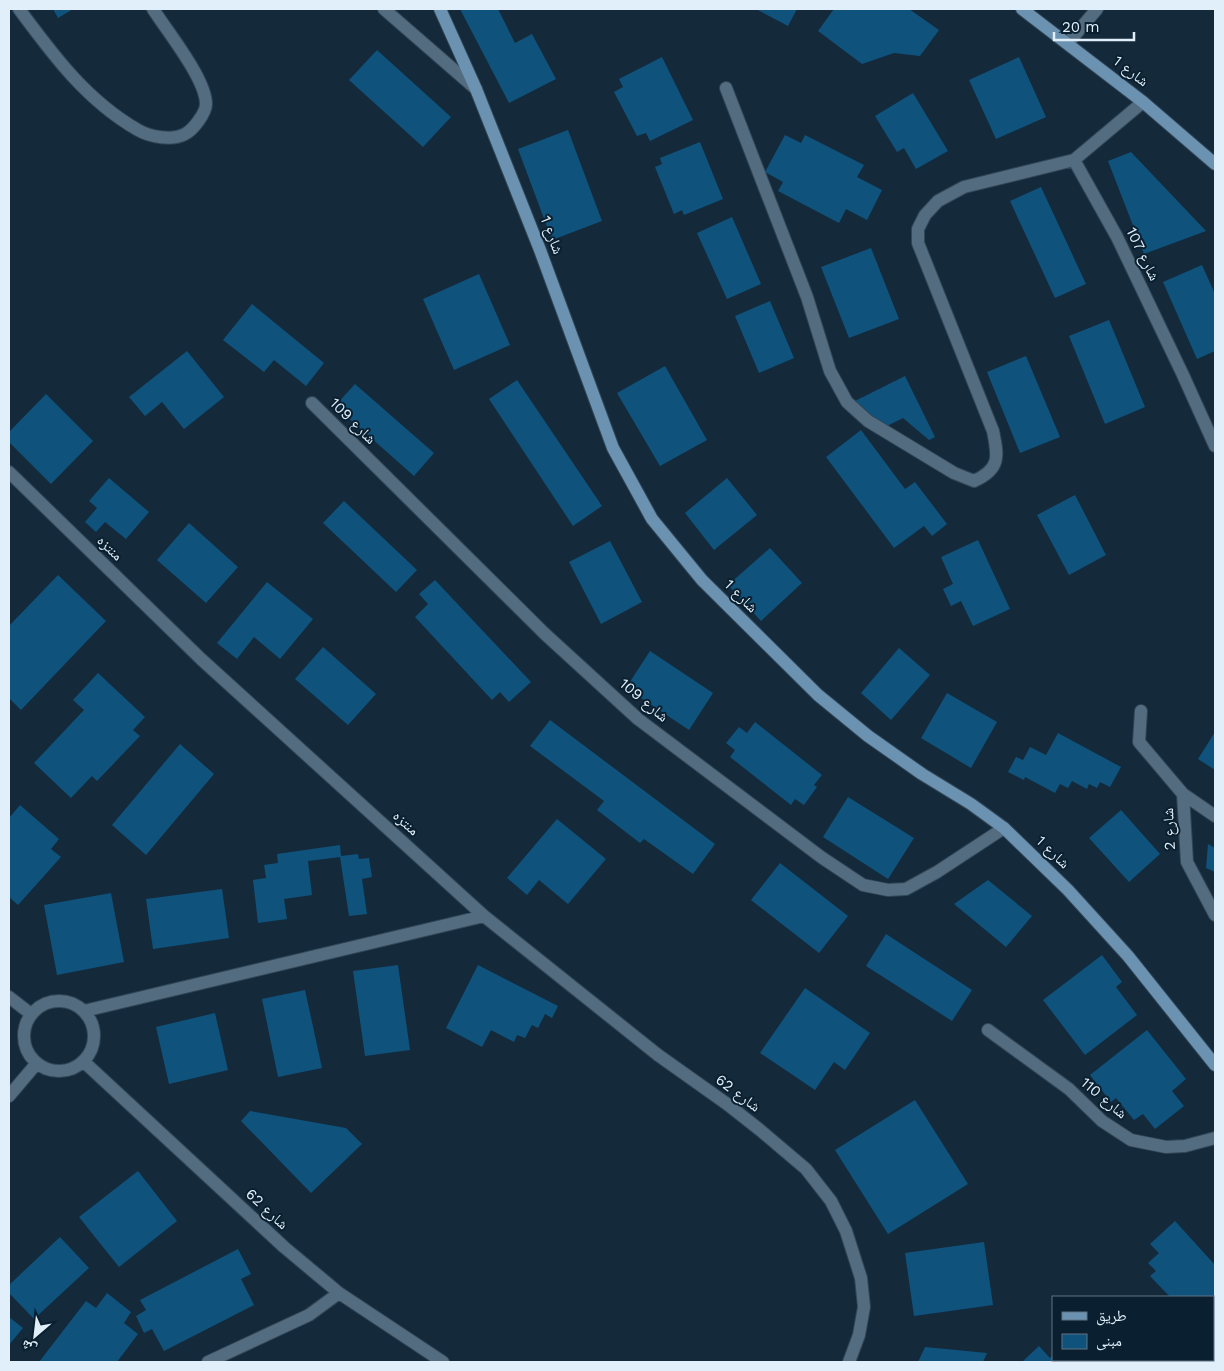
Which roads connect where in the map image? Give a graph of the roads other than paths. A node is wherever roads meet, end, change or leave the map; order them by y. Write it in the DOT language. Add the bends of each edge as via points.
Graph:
graph roads {
  1 [pos="19,9"];
  2 [pos="153,9"];
  3 [pos="384,9"];
  4 [pos="440,9"];
  5 [pos="1022,9"];
  6 [pos="1097,9"];
  7 [pos="1068,43"];
  8 [pos="726,88"];
  9 [pos="476,89"];
  10 [pos="1143,102"];
  11 [pos="1074,160"];
  12 [pos="1215,164"];
  13 [pos="312,403"];
  14 [pos="1215,446"];
  15 [pos="9,472"];
  16 [pos="1141,712"];
  17 [pos="1183,794"];
  18 [pos="1215,816"];
  19 [pos="1004,828"];
  20 [pos="1215,915"];
  21 [pos="484,916"];
  22 [pos="9,997"];
  23 [pos="84,1011"];
  24 [pos="31,1014"];
  25 [pos="988,1030"];
  26 [pos="83,1061"];
  27 [pos="37,1063"];
  28 [pos="1215,1065"];
  29 [pos="9,1096"];
  30 [pos="1215,1138"];
  31 [pos="339,1293"];
  32 [pos="208,1362"];
  33 [pos="443,1362"];
  34 [pos="849,1362"];
  1 -- 2 [label="street" via="79,84 109,111 140,131 164,138 178,137 188,133 203,112 206,106 204,90"];
  3 -- 9 [label="street"];
  4 -- 9 [label="street, شارع 1"];
  5 -- 7 [label="street, شارع 1"];
  6 -- 7 [label="street"];
  7 -- 10 [label="street, شارع 1"];
  8 -- 11 [label="street" via="807,297 830,371 847,402 868,421 974,481 987,475 995,465 997,452 993,431 918,243 918,229 924,215 938,201 964,187"];
  9 -- 19 [label="street, شارع 1" via="613,448 652,519 702,580 818,696 868,736"];
  10 -- 11 [label="street"];
  10 -- 12 [label="street, شارع 1"];
  11 -- 14 [label="street, شارع 107" via="1117,237"];
  13 -- 19 [label="street, شارع 109" via="545,634 638,719 821,858 863,885 888,890 906,889"];
  15 -- 21 [label="street, منتزه" via="200,659"];
  16 -- 17 [label="street, شارع 2" via="1139,742"];
  17 -- 18 [label="street, شارع 2"];
  17 -- 20 [label="street, شارع 2" via="1187,862"];
  19 -- 28 [label="street, شارع 1" via="1068,890 1122,950"];
  21 -- 23 [label="street"];
  21 -- 34 [label="street, شارع 62" via="806,1169 831,1201 846,1231 861,1278 864,1307 859,1335"];
  22 -- 24 [label="street"];
  23 -- 24 [label="street" via="72,1003 57,1000 42,1005"];
  23 -- 26 [label="street" via="92,1023 94,1036 91,1050"];
  24 -- 27 [label="street" via="24,1031 26,1048"];
  25 -- 30 [label="street, شارع 110" via="1069,1089 1102,1121 1131,1140 1166,1148"];
  26 -- 27 [label="street" via="68,1070 52,1070"];
  26 -- 31 [label="street, شارع 62" via="284,1247"];
  27 -- 29 [label="street"];
  31 -- 32 [label="street" via="309,1315"];
  31 -- 33 [label="street, شارع 62"];
}
